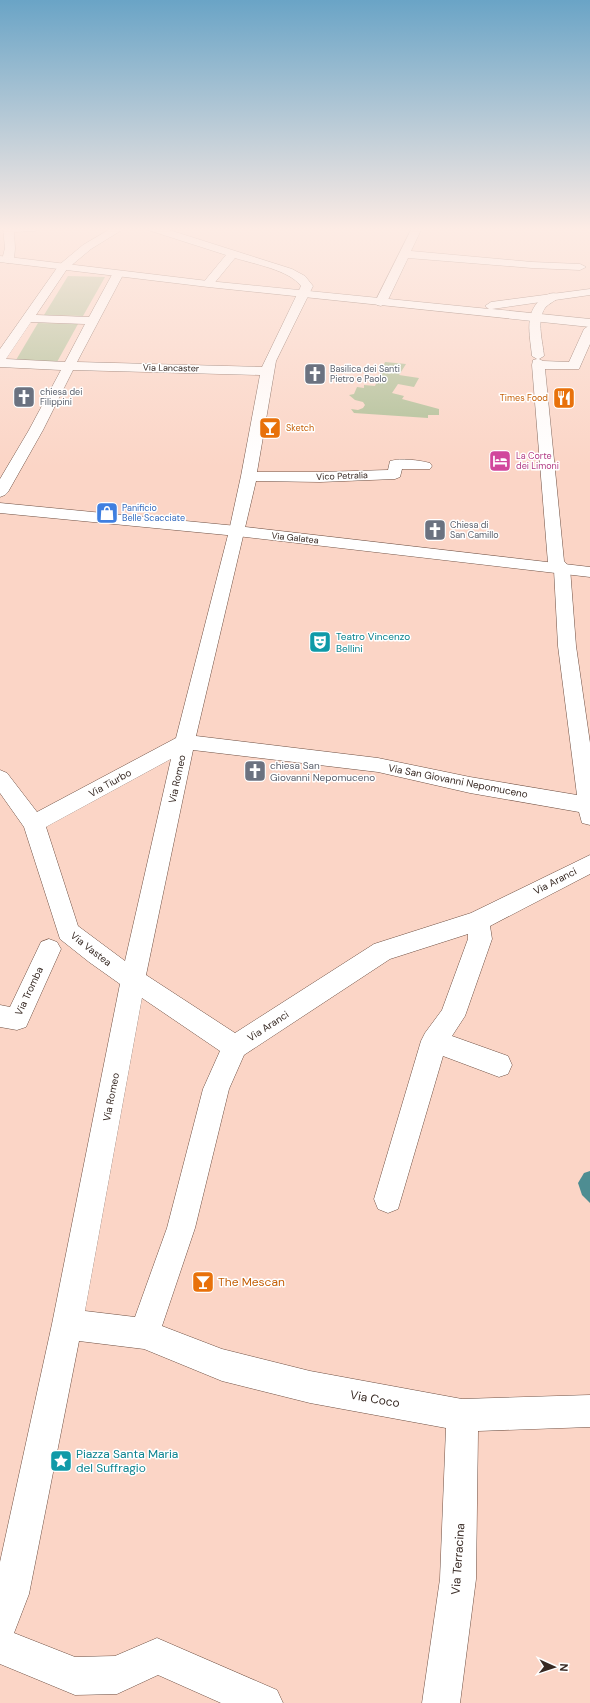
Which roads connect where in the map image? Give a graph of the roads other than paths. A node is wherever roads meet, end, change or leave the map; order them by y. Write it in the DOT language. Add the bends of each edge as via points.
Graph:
graph roads {
  1 [pos="35,307"];
  2 [pos="101,307"];
  3 [pos="296,307"];
  4 [pos="442,307"];
  5 [pos="466,307"];
  6 [pos="539,307"];
  7 [pos="564,307"];
  8 [pos="448,308"];
  9 [pos="28,318"];
  10 [pos="536,318"];
  11 [pos="590,318"];
  12 [pos="93,321"];
  13 [pos="590,323"];
  14 [pos="590,329"];
  15 [pos="0,358"];
  16 [pos="538,362"];
  17 [pos="0,363"];
  18 [pos="70,367"];
  19 [pos="267,371"];
  20 [pos="425,466"];
  21 [pos="249,476"];
  22 [pos="0,492"];
  23 [pos="0,508"];
  24 [pos="237,531"];
  25 [pos="562,568"];
  26 [pos="590,572"];
  27 [pos="185,742"];
  28 [pos="0,778"];
  29 [pos="589,811"];
  30 [pos="34,824"];
  31 [pos="590,864"];
  32 [pos="478,921"];
  33 [pos="49,949"];
  34 [pos="133,980"];
  35 [pos="0,1016"];
  36 [pos="434,1041"];
  37 [pos="235,1047"];
  38 [pos="499,1065"];
  39 [pos="388,1199"];
  40 [pos="68,1324"];
  41 [pos="156,1339"];
  42 [pos="590,1411"];
  43 [pos="462,1415"];
  44 [pos="4,1602"];
  45 [pos="0,1646"];
  46 [pos="264,1703"];
  47 [pos="441,1703"];
  1 -- 9 [label="street"];
  2 -- 12 [label="street"];
  3 -- 19 [label="street, Via Romeo"];
  4 -- 8 [label="street"];
  5 -- 8 [label="street"];
  6 -- 10 [label="street"];
  7 -- 11 [label="street" via="567,311"];
  8 -- 10 [label="street"];
  9 -- 12 [label="street"];
  9 -- 15 [label="street"];
  10 -- 13 [label="street"];
  10 -- 16 [label="street"];
  12 -- 18 [label="street"];
  14 -- 16 [label="street" via="574,366"];
  16 -- 25 [label="street" via="556,563"];
  17 -- 18 [label="street, Via Lancaster"];
  18 -- 19 [label="street, Via Lancaster"];
  18 -- 22 [label="street"];
  19 -- 21 [label="street, Via Romeo"];
  20 -- 21 [label="street, Vico Petralia" via="395,464 395,474"];
  21 -- 24 [label="street, Via Romeo"];
  23 -- 24 [label="street, Via Galatea"];
  24 -- 25 [label="street, Via Galatea"];
  24 -- 27 [label="street, Via Romeo"];
  25 -- 26 [label="street, Via Galatea"];
  25 -- 29 [label="street" via="567,646"];
  27 -- 29 [label="street, Via San Giovanni Nepomuceno" via="378,766"];
  27 -- 30 [label="street, Via Tiurbo"];
  27 -- 34 [label="street, Via Romeo"];
  28 -- 30 [label="street, Via Vastea"];
  30 -- 34 [label="street, Via Vastea" via="68,932"];
  31 -- 32 [label="street, Via Aranci"];
  32 -- 36 [label="street" via="480,939 452,1016"];
  32 -- 37 [label="street, Via Aranci" via="382,951"];
  33 -- 35 [label="street, Via Tromba" via="17,1019"];
  34 -- 37 [label="street, Via Vastea"];
  34 -- 40 [label="street, Via Romeo"];
  36 -- 38 [label="street"];
  36 -- 39 [label="street"];
  37 -- 41 [label="street" via="216,1089 178,1235"];
  40 -- 41 [label="street, Via Coco"];
  40 -- 44 [label="street, Via Romeo"];
  41 -- 43 [label="street, Via Coco" via="222,1364 310,1387"];
  42 -- 43 [label="street, Via Coco"];
  43 -- 47 [label="street, Via Terracina" via="458,1579"];
  45 -- 46 [label="street" via="75,1676 117,1675 157,1656"];
}
